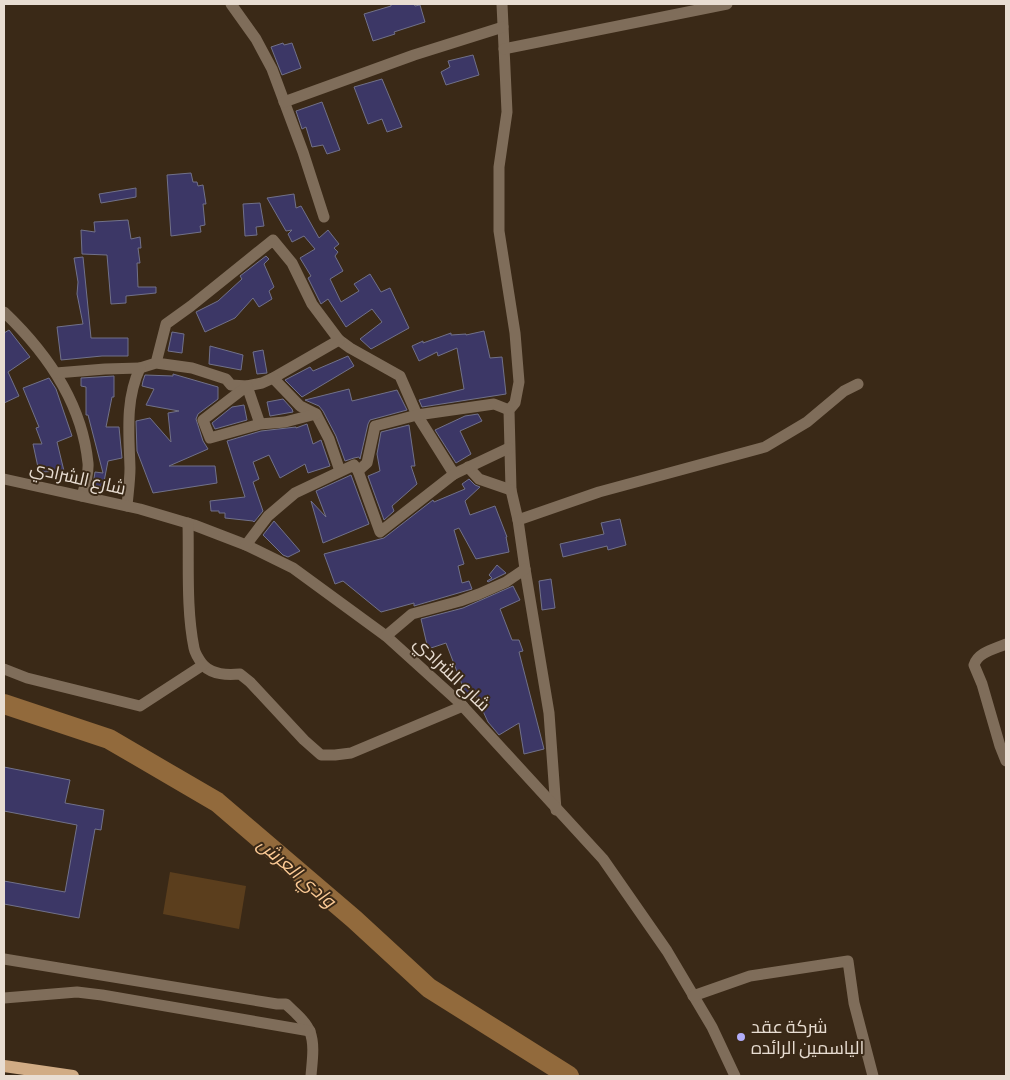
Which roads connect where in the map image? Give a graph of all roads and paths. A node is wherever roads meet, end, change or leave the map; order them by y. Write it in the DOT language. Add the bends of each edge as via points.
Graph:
graph roads {
  1 [pos="231,4"];
  2 [pos="502,4"];
  3 [pos="727,4"];
  4 [pos="503,27"];
  5 [pos="504,49"];
  6 [pos="284,102"];
  7 [pos="324,217"];
  8 [pos="4,312"];
  9 [pos="339,340"];
  10 [pos="156,363"];
  11 [pos="140,368"];
  12 [pos="56,373"];
  13 [pos="273,378"];
  14 [pos="858,384"];
  15 [pos="247,386"];
  16 [pos="509,410"];
  17 [pos="316,414"];
  18 [pos="417,415"];
  19 [pos="260,424"];
  20 [pos="509,448"];
  21 [pos="468,467"];
  22 [pos="358,471"];
  23 [pos="340,472"];
  24 [pos="454,474"];
  25 [pos="4,479"];
  26 [pos="511,490"];
  27 [pos="82,496"];
  28 [pos="126,506"];
  29 [pos="518,520"];
  30 [pos="188,523"];
  31 [pos="246,545"];
  32 [pos="525,570"];
  33 [pos="386,636"];
  34 [pos="1006,644"];
  35 [pos="203,665"];
  36 [pos="4,669"];
  37 [pos="463,706"];
  38 [pos="1006,761"];
  39 [pos="556,810"];
  40 [pos="4,960"];
  41 [pos="693,996"];
  42 [pos="4,998"];
  43 [pos="310,1031"];
  44 [pos="4,1066"];
  45 [pos="73,1076"];
  46 [pos="311,1076"];
  47 [pos="735,1076"];
  48 [pos="873,1076"];
  1 -- 6 [label="street" via="256,38"];
  2 -- 4 [label="street"];
  3 -- 5 [label="street"];
  4 -- 5 [label="street"];
  4 -- 6 [label="street"];
  5 -- 16 [label="street" via="507,112 499,167 499,231 519,382"];
  6 -- 7 [label="street"];
  8 -- 12 [label="street"];
  9 -- 10 [label="street" via="312,304 292,263 273,240 166,324"];
  9 -- 13 [label="street"];
  9 -- 18 [label="street" via="400,376"];
  10 -- 11 [label="street"];
  10 -- 15 [label="street" via="192,368 226,379 231,384"];
  11 -- 12 [label="street"];
  11 -- 28 [label="street" via="133,382 128,421 130,470"];
  12 -- 27 [label="street" via="75,408 88,464"];
  13 -- 15 [label="street"];
  13 -- 17 [label="street" via="300,406"];
  14 -- 29 [label="street" via="765,447 599,492"];
  15 -- 19 [label="street"];
  15 -- 19 [label="street" via="203,420 210,438"];
  16 -- 18 [label="street" via="494,404"];
  16 -- 20 [label="street"];
  17 -- 19 [label="street"];
  17 -- 23 [label="street"];
  18 -- 22 [label="street" via="375,426 367,463"];
  18 -- 24 [label="street"];
  20 -- 21 [label="street"];
  20 -- 26 [label="street"];
  21 -- 24 [label="street"];
  21 -- 26 [label="street" via="479,479"];
  22 -- 23 [label="street" via="354,465"];
  22 -- 24 [label="street" via="380,532"];
  23 -- 31 [label="street" via="295,493 268,516"];
  25 -- 27 [label="street, شارع الشرادي"];
  26 -- 29 [label="street"];
  27 -- 28 [label="street, شارع الشرادي"];
  28 -- 30 [label="street, شارع الشرادي"];
  29 -- 32 [label="street"];
  30 -- 31 [label="street, شارع الشرادي"];
  30 -- 35 [label="street" via="189,602 194,650"];
  31 -- 33 [label="street, شارع الشرادي" via="293,568"];
  32 -- 33 [label="street" via="460,602 412,614"];
  32 -- 39 [label="street" via="550,713"];
  33 -- 37 [label="street, شارع الشرادي"];
  34 -- 38 [label="street" via="978,657 974,665"];
  35 -- 36 [label="street" via="140,706 27,678"];
  35 -- 37 [label="street" via="226,675 240,674 321,754 350,753"];
  37 -- 39 [label="street, شارع الشرادي"];
  39 -- 41 [label="street, شارع الشرادي" via="614,874 667,951"];
  40 -- 43 [label="street" via="286,1004"];
  41 -- 47 [label="street, شارع الشرادي"];
  41 -- 48 [label="street" via="750,976 848,961 854,1003"];
  42 -- 43 [label="street" via="78,992"];
  43 -- 46 [label="street" via="313,1052"];
  44 -- 45 [label="main road"];
}
